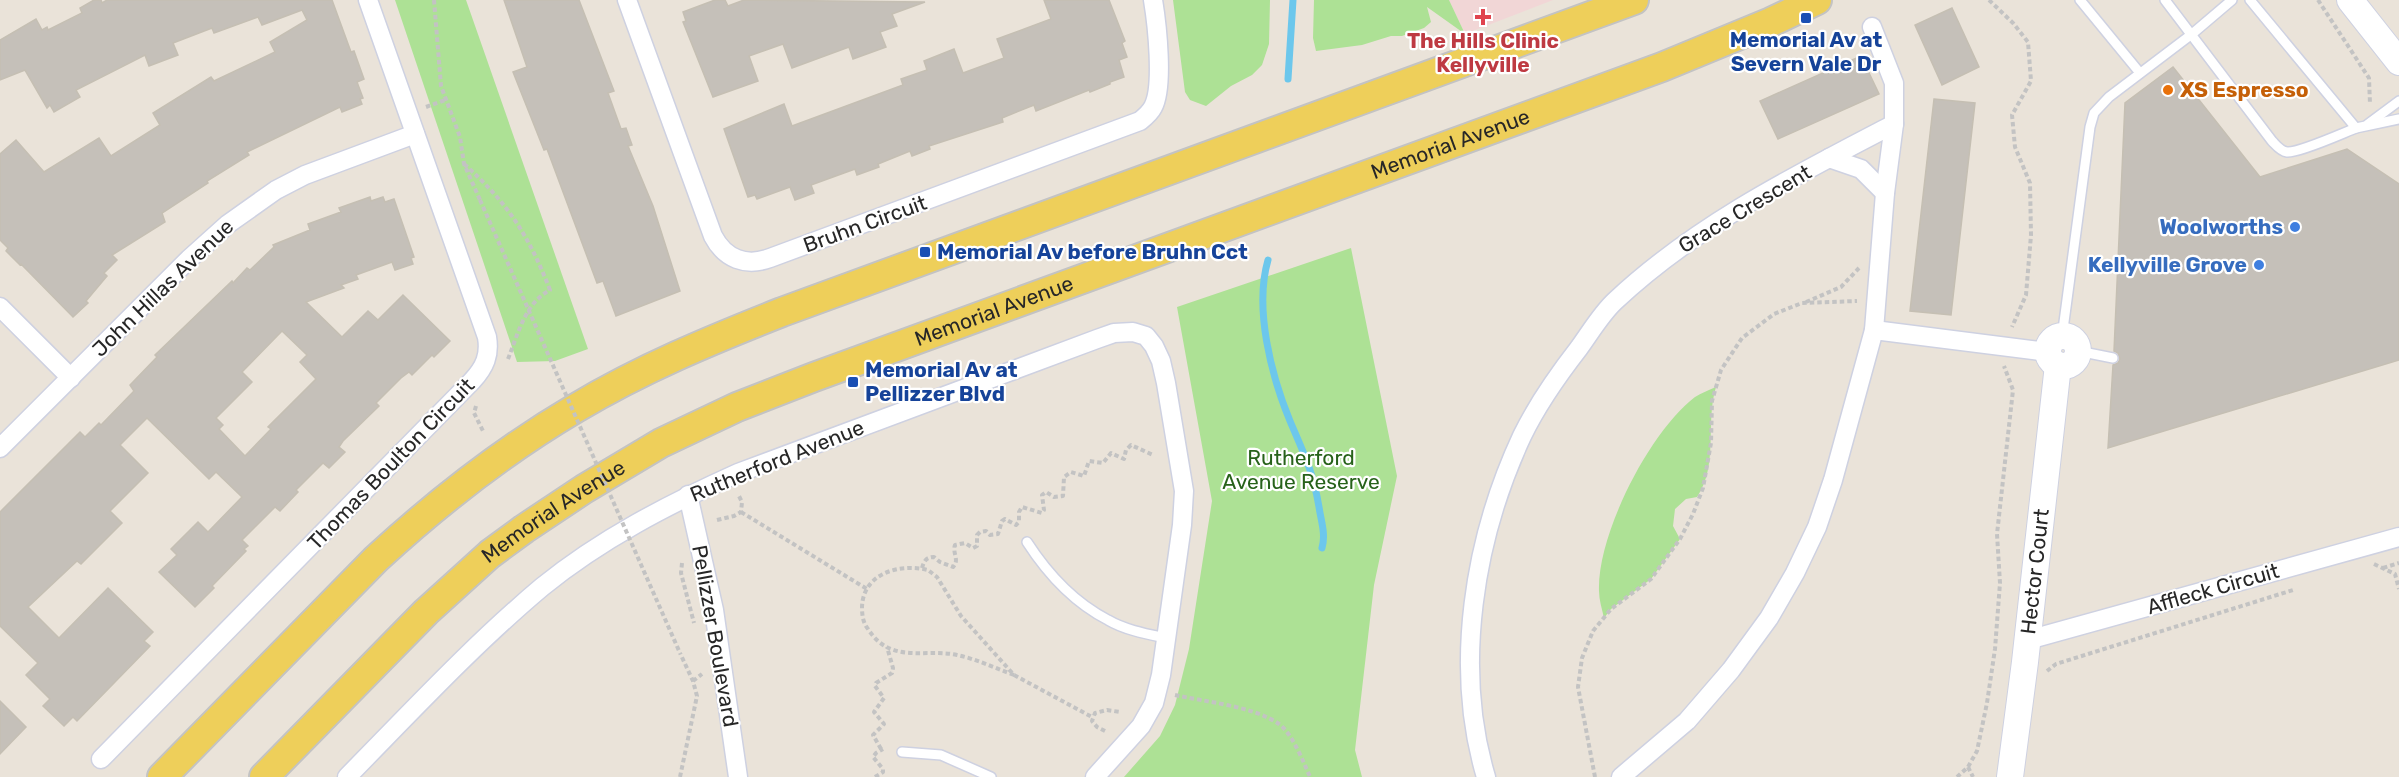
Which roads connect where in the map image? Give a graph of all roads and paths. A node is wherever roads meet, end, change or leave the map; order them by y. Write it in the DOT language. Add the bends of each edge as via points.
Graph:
graph roads {
  1 [pos="369,0"];
  2 [pos="434,0"];
  3 [pos="627,0"];
  4 [pos="1153,0"];
  5 [pos="1634,0"];
  6 [pos="1817,0"];
  7 [pos="1989,0"];
  8 [pos="2080,0"];
  9 [pos="2165,0"];
  10 [pos="2232,0"];
  11 [pos="2250,0"];
  12 [pos="2318,0"];
  13 [pos="2350,0"];
  14 [pos="1872,27"];
  15 [pos="2192,34"];
  16 [pos="2399,62"];
  17 [pos="2140,73"];
  18 [pos="445,100"];
  19 [pos="2399,101"];
  20 [pos="421,108"];
  21 [pos="2399,119"];
  22 [pos="1894,124"];
  23 [pos="2368,124"];
  24 [pos="2356,128"];
  25 [pos="415,134"];
  26 [pos="1829,158"];
  27 [pos="464,164"];
  28 [pos="1885,193"];
  29 [pos="1861,261"];
  30 [pos="1876,301"];
  31 [pos="1802,303"];
  32 [pos="0,307"];
  33 [pos="1874,330"];
  34 [pos="2004,348"];
  35 [pos="2061,351"];
  36 [pos="2113,358"];
  37 [pos="506,365"];
  38 [pos="71,378"];
  39 [pos="481,398"];
  40 [pos="483,430"];
  41 [pos="0,448"];
  42 [pos="1153,454"];
  43 [pos="688,495"];
  44 [pos="739,496"];
  45 [pos="741,512"];
  46 [pos="717,520"];
  47 [pos="2399,537"];
  48 [pos="1027,542"];
  49 [pos="682,559"];
  50 [pos="2399,563"];
  51 [pos="2363,567"];
  52 [pos="922,568"];
  53 [pos="2382,568"];
  54 [pos="867,588"];
  55 [pos="2295,589"];
  56 [pos="2399,589"];
  57 [pos="696,631"];
  58 [pos="1166,639"];
  59 [pos="2028,640"];
  60 [pos="886,647"];
  61 [pos="2054,660"];
  62 [pos="705,666"];
  63 [pos="1014,675"];
  64 [pos="693,681"];
  65 [pos="1157,691"];
  66 [pos="1120,712"];
  67 [pos="1092,717"];
  68 [pos="1105,731"];
  69 [pos="881,749"];
  70 [pos="902,752"];
  71 [pos="101,759"];
  72 [pos="1968,767"];
  73 [pos="162,777"];
  74 [pos="264,777"];
  75 [pos="346,777"];
  76 [pos="680,777"];
  77 [pos="738,777"];
  78 [pos="875,777"];
  79 [pos="991,777"];
  80 [pos="1095,777"];
  81 [pos="1310,777"];
  82 [pos="1486,777"];
  83 [pos="1595,777"];
  84 [pos="1621,777"];
  85 [pos="1957,777"];
  86 [pos="1973,777"];
  87 [pos="2010,777"];
  1 -- 25 [label="street, Thomas Boulton Circuit"];
  2 -- 18 [label="path" via="438,71"];
  3 -- 4 [label="street, Bruhn Circuit" via="713,236 735,259 753,262 1140,121 1153,107 1158,88"];
  5 -- 73 [label="main road" via="782,312 687,350 608,390 504,454 410,528"];
  6 -- 74 [label="main road, Memorial Avenue" via="1662,67 814,377 687,430 584,489 490,554 426,612"];
  7 -- 34 [label="path" via="2028,42 2031,81 2012,115 2015,147 2030,183 2026,295"];
  8 -- 17 [label="lane"];
  9 -- 15 [label="lane"];
  10 -- 15 [label="lane, Hector Court"];
  11 -- 24 [label="lane"];
  12 -- 23 [label="path" via="2369,78"];
  13 -- 16 [label="street"];
  14 -- 22 [label="street" via="1894,83"];
  15 -- 17 [label="lane, Hector Court"];
  15 -- 24 [label="lane" via="2284,152"];
  17 -- 35 [label="lane, Hector Court" via="2094,113 2090,127"];
  18 -- 20 [label="path"];
  18 -- 27 [label="path" via="460,137"];
  19 -- 23 [label="lane"];
  21 -- 23 [label="lane"];
  22 -- 26 [label="street, Grace Crescent"];
  22 -- 28 [label="street"];
  23 -- 24 [label="lane"];
  25 -- 38 [label="street, John Hillas Avenue" via="305,175 248,208 208,240"];
  25 -- 71 [label="street, Thomas Boulton Circuit" via="487,337 484,366"];
  26 -- 28 [label="street, Grace Crescent" via="1861,169"];
  26 -- 82 [label="street, Grace Crescent" via="1732,212 1668,255 1613,303 1564,368 1523,435 1495,505 1478,576 1473,620 1473,712"];
  27 -- 37 [label="path" via="520,226 550,290 533,303"];
  27 -- 64 [label="path, bridge"];
  28 -- 30 [label="street"];
  29 -- 31 [label="path" via="1858,270 1841,287"];
  30 -- 31 [label="path"];
  30 -- 33 [label="street"];
  31 -- 83 [label="path" via="1774,314 1742,338 1721,370 1712,401 1711,443 1703,488 1684,531 1651,579 1611,609 1593,631 1582,658 1578,687"];
  32 -- 38 [label="street"];
  33 -- 34 [label="street"];
  33 -- 84 [label="street" via="1817,527 1775,609 1731,670 1687,721"];
  34 -- 35 [label="street"];
  34 -- 72 [label="path" via="2004,371 2013,390 1997,534 1998,615 1987,703 1977,751"];
  35 -- 36 [label="lane"];
  35 -- 59 [label="street, Hector Court"];
  38 -- 41 [label="street, John Hillas Avenue"];
  39 -- 40 [label="path" via="474,414"];
  42 -- 52 [label="path" via="1131,445 1124,459 1111,453 1104,463 1089,461 1084,476 1071,472 1064,477 1063,496 1054,497 1046,492 1042,495 1042,513 1022,507 1016,525 1005,519 995,535 980,532 974,548 965,543 955,545 953,567 934,556 924,561"];
  43 -- 58 [label="street, Rutherford Avenue" via="1005,372 1114,333 1133,332 1146,336 1161,361 1184,491"];
  43 -- 75 [label="street, Rutherford Avenue" via="611,538 543,586"];
  43 -- 77 [label="street, Pellizzer Boulevard" via="714,610"];
  44 -- 45 [label="path"];
  45 -- 46 [label="path"];
  45 -- 54 [label="path"];
  47 -- 59 [label="street, Affleck Circuit"];
  48 -- 58 [label="lane" via="1048,572 1086,607 1109,621"];
  49 -- 57 [label="path" via="681,573"];
  50 -- 53 [label="path"];
  51 -- 53 [label="path" via="2375,564"];
  52 -- 54 [label="path" via="893,569"];
  52 -- 63 [label="path" via="936,577 961,616"];
  53 -- 56 [label="path" via="2395,574"];
  54 -- 60 [label="path" via="863,616 867,628"];
  55 -- 61 [label="path" via="2056,664"];
  58 -- 65 [label="street, Rutherford Avenue"];
  59 -- 87 [label="street, Hector Court"];
  60 -- 63 [label="path" via="919,655 955,654"];
  60 -- 69 [label="path" via="892,673 875,686 884,698 874,712 884,724 873,735"];
  62 -- 64 [label="path" via="702,676"];
  63 -- 67 [label="path"];
  64 -- 76 [label="path" via="698,696"];
  65 -- 80 [label="street, Rutherford Avenue" via="1141,726"];
  65 -- 81 [label="path" via="1252,712 1281,725"];
  66 -- 67 [label="path" via="1100,711"];
  67 -- 68 [label="path" via="1097,727"];
  69 -- 70 [label="path" via="900,748"];
  69 -- 78 [label="path" via="873,757 883,772"];
  70 -- 79 [label="lane" via="941,755"];
  72 -- 85 [label="path"];
  72 -- 86 [label="path"];
}
